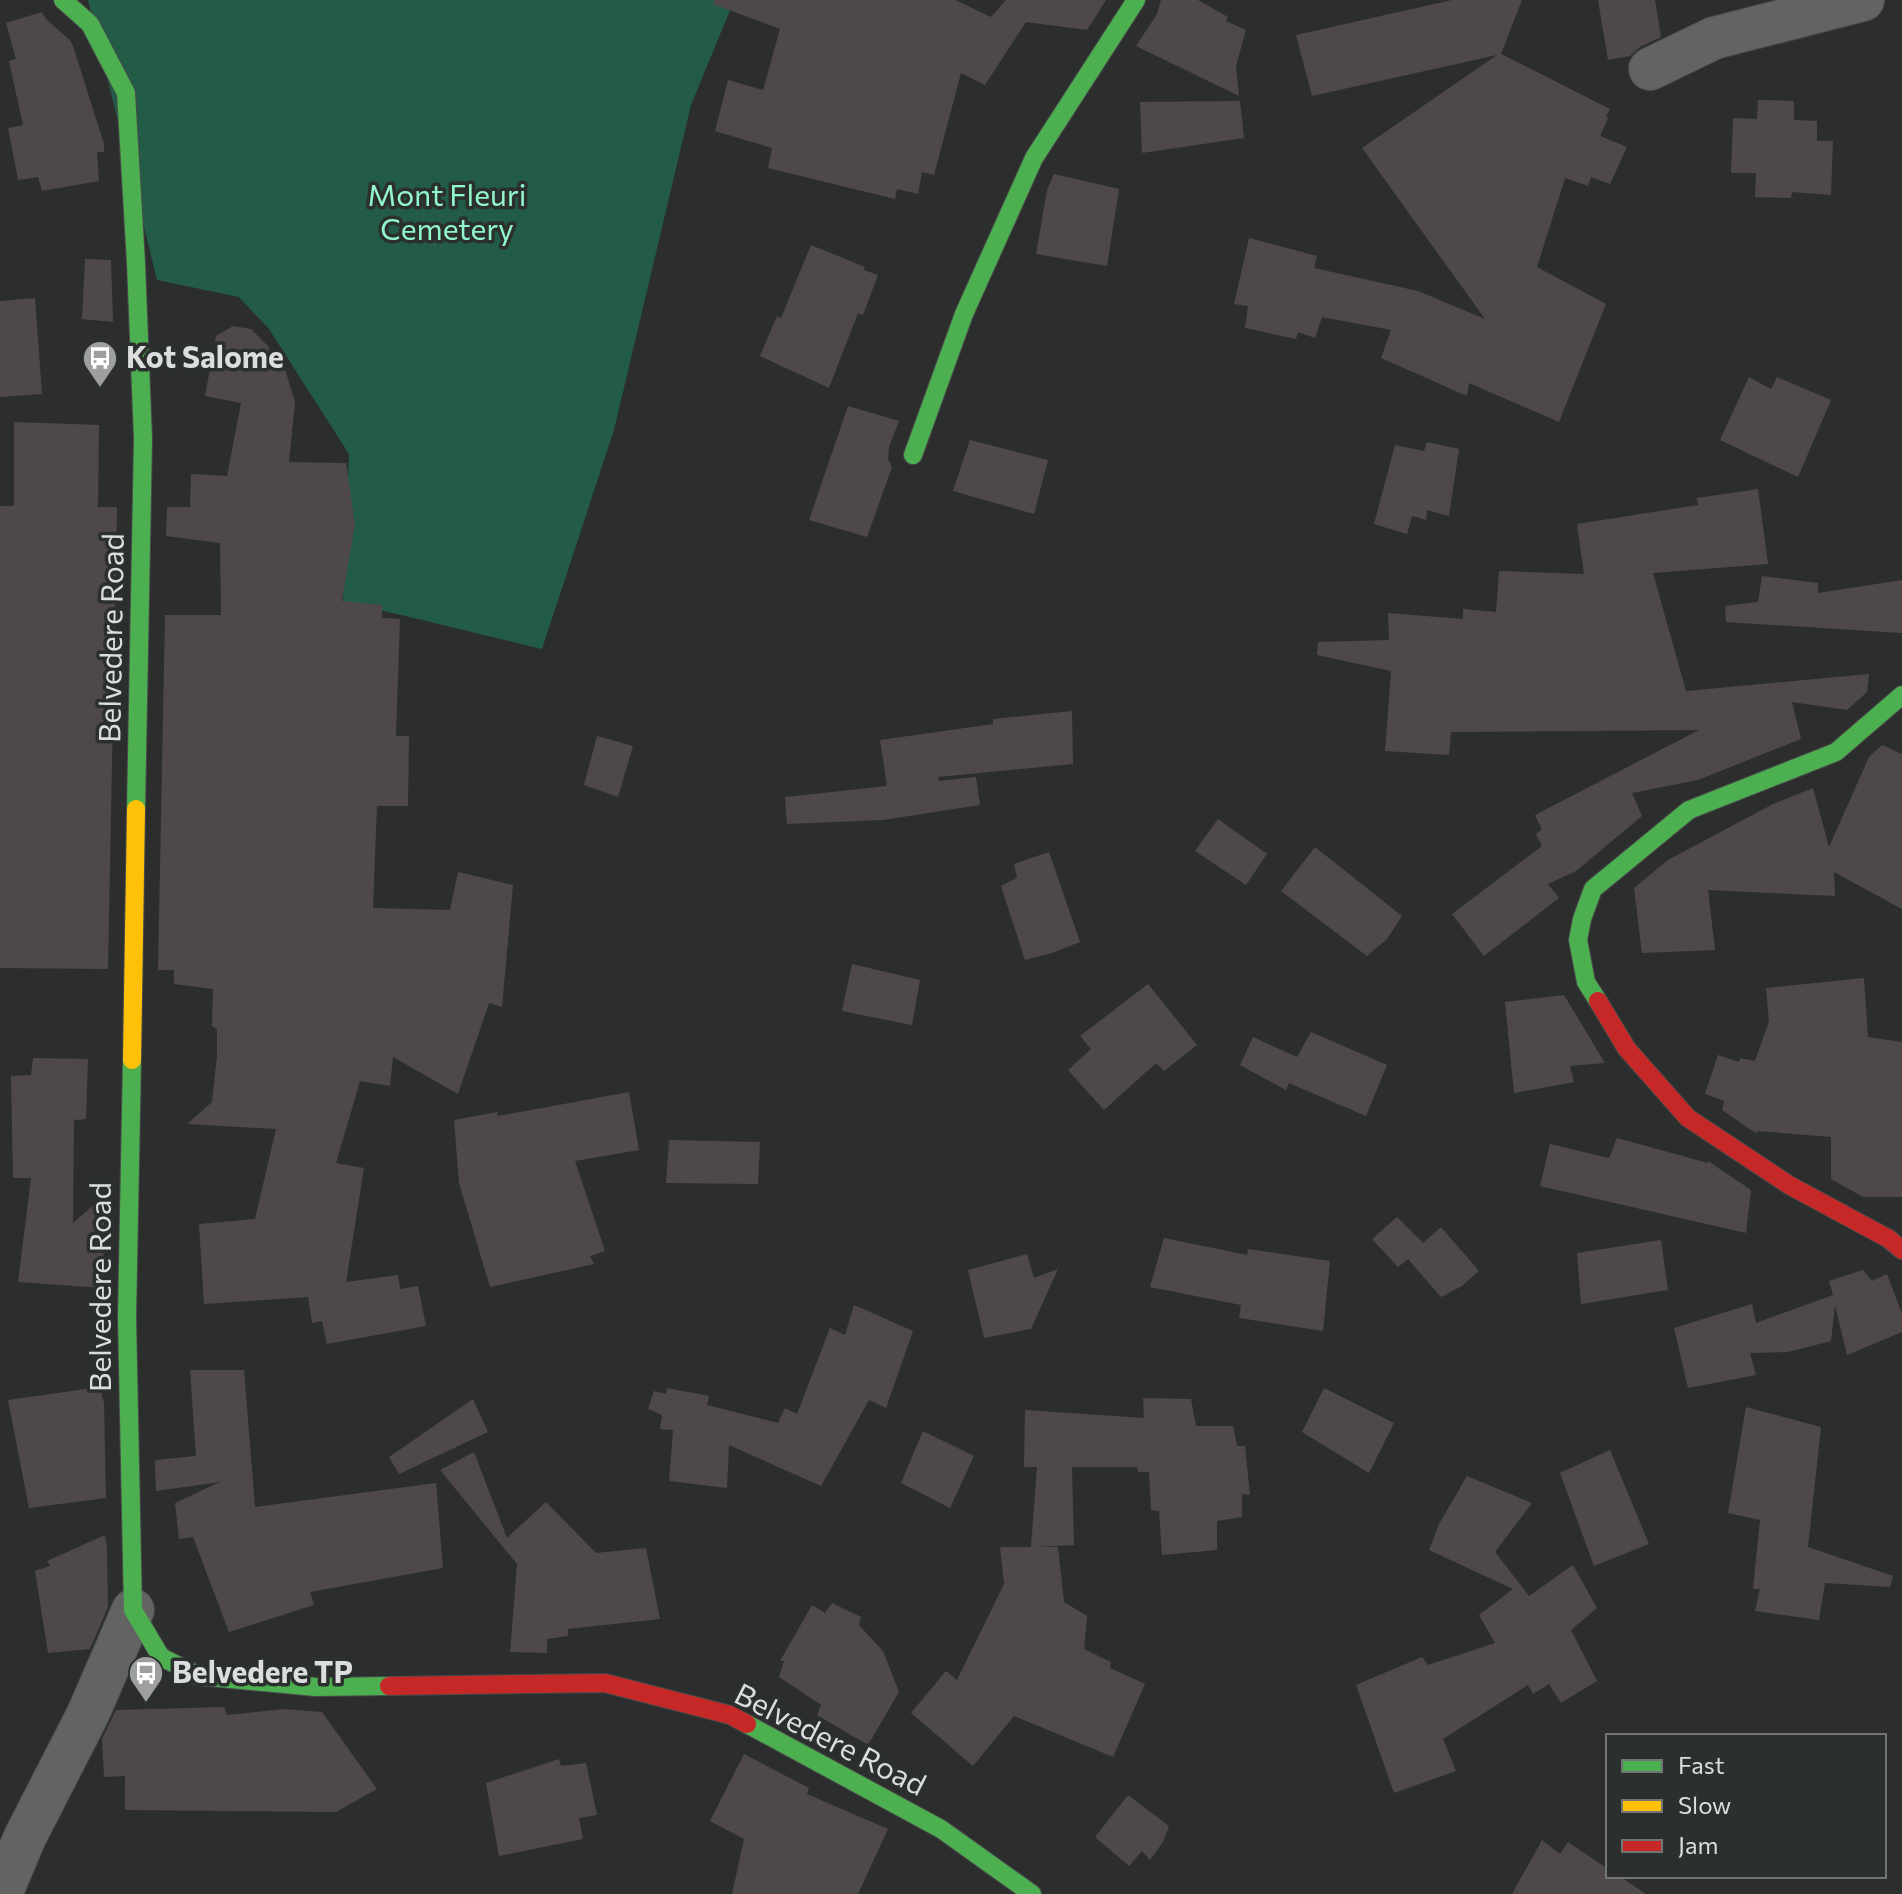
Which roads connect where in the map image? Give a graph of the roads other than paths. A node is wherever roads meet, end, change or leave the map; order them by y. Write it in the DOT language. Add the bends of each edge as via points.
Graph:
graph roads {
  1 [pos="63,0"];
  2 [pos="1136,0"];
  3 [pos="1863,0"];
  4 [pos="1650,69"];
  5 [pos="913,455"];
  6 [pos="1902,695"];
  7 [pos="1902,1250"];
  8 [pos="133,1610"];
  9 [pos="1,1894"];
  10 [pos="1032,1894"];
  1 -- 8 [label="street, Belvedere Road" via="90,24 126,93 136,263 143,439 127,1317"];
  2 -- 5 [label="street" via="1034,158 964,314"];
  3 -- 4 [label="street" via="1714,38"];
  6 -- 7 [label="street" via="1836,752 1689,810 1593,889 1578,940 1586,982 1627,1049 1688,1118 1789,1185"];
  8 -- 9 [label="street"];
  8 -- 10 [label="street, Belvedere Road" via="161,1657 199,1676 316,1687 605,1683 730,1715 941,1829"];
}
